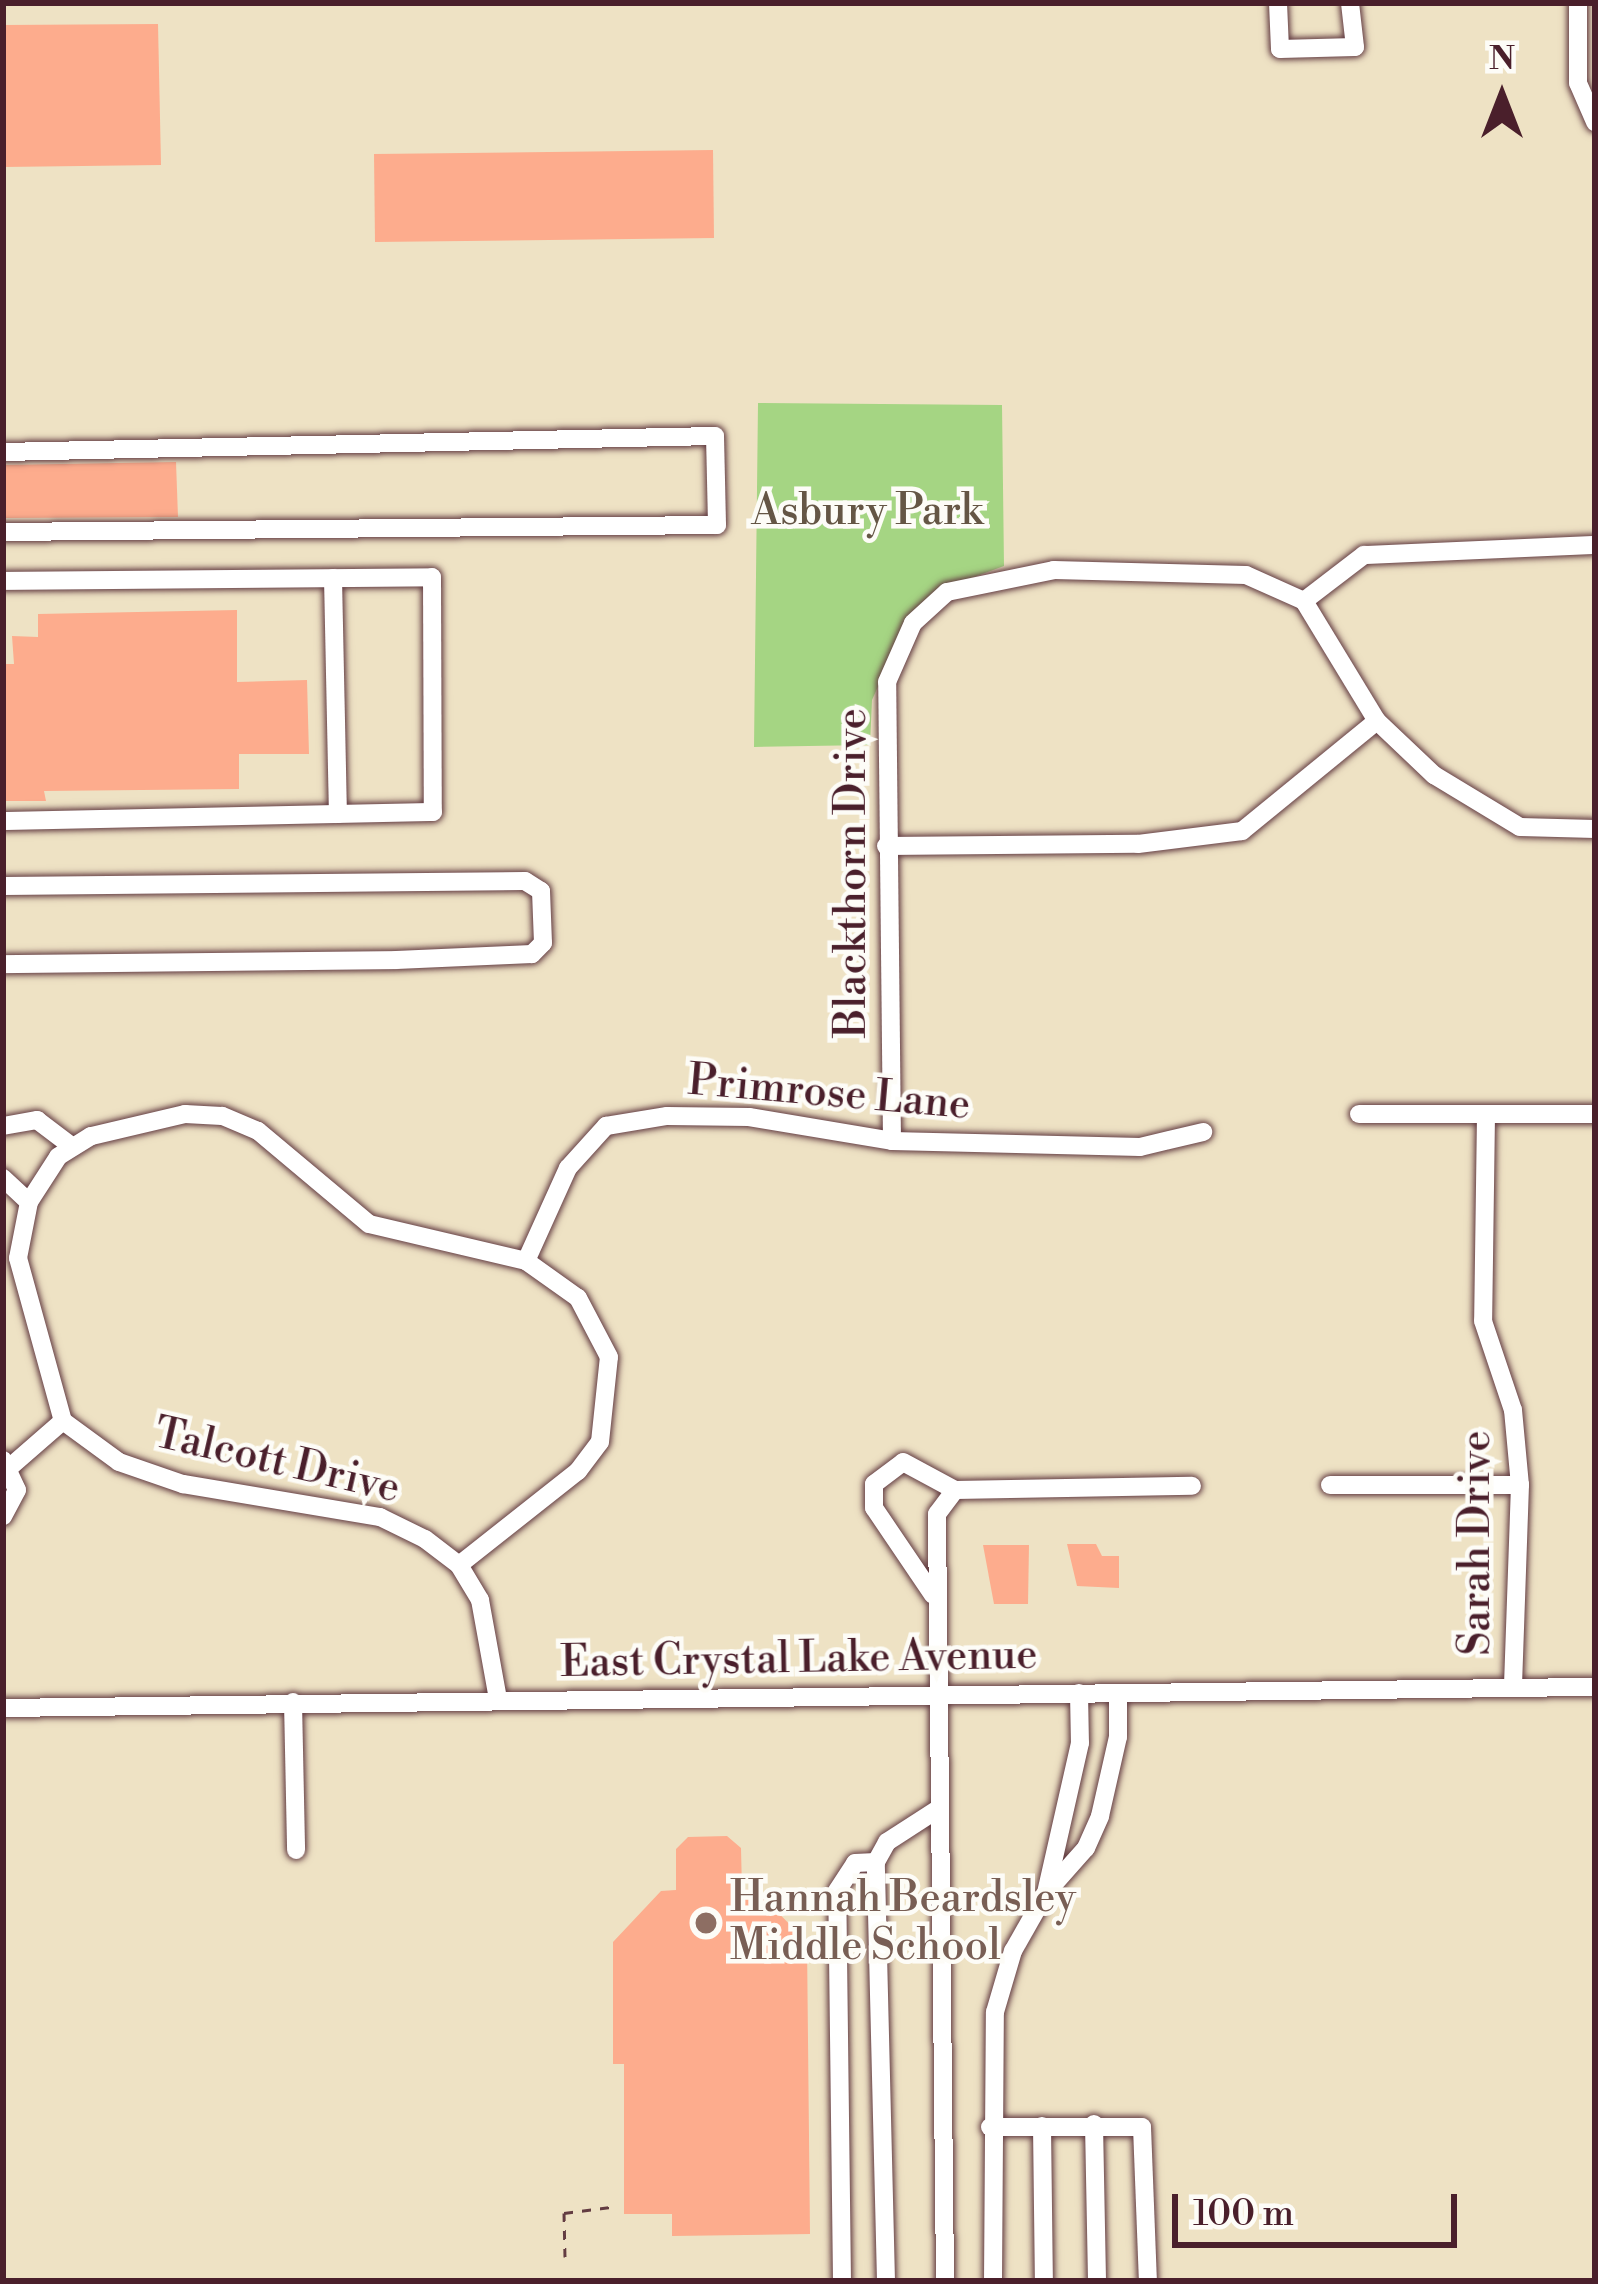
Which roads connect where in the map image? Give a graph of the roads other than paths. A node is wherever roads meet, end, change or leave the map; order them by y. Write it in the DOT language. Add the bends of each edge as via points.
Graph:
graph roads {
  1 [pos="1278,3"];
  2 [pos="1350,3"];
  3 [pos="1577,3"];
  4 [pos="1586,52"];
  5 [pos="1595,122"];
  6 [pos="3,452"];
  7 [pos="3,532"];
  8 [pos="1595,545"];
  9 [pos="333,578"];
  10 [pos="3,581"];
  11 [pos="1304,602"];
  12 [pos="1377,721"];
  13 [pos="338,814"];
  14 [pos="3,821"];
  15 [pos="1595,829"];
  16 [pos="886,846"];
  17 [pos="3,886"];
  18 [pos="3,964"];
  19 [pos="1359,1114"];
  20 [pos="1595,1114"];
  21 [pos="1486,1115"];
  22 [pos="3,1126"];
  23 [pos="1203,1132"];
  24 [pos="892,1141"];
  25 [pos="70,1145"];
  26 [pos="3,1178"];
  27 [pos="29,1202"];
  28 [pos="526,1261"];
  29 [pos="63,1421"];
  30 [pos="7,1464"];
  31 [pos="1330,1485"];
  32 [pos="1520,1485"];
  33 [pos="1192,1486"];
  34 [pos="955,1490"];
  35 [pos="3,1516"];
  36 [pos="459,1565"];
  37 [pos="933,1595"];
  38 [pos="1595,1687"];
  39 [pos="1513,1688"];
  40 [pos="1079,1693"];
  41 [pos="1118,1693"];
  42 [pos="936,1695"];
  43 [pos="498,1699"];
  44 [pos="293,1702"];
  45 [pos="3,1708"];
  46 [pos="938,1809"];
  47 [pos="296,1850"];
  48 [pos="876,1862"];
  49 [pos="1046,1893"];
  50 [pos="1094,2124"];
  51 [pos="1042,2126"];
  52 [pos="990,2127"];
  53 [pos="842,2281"];
  54 [pos="886,2281"];
  55 [pos="945,2281"];
  56 [pos="993,2281"];
  57 [pos="1044,2281"];
  58 [pos="1097,2281"];
  59 [pos="1148,2281"];
  1 -- 2 [label="street" via="1280,50 1355,47"];
  3 -- 4 [label="street"];
  4 -- 5 [label="street" via="1583,107"];
  6 -- 7 [label="street" via="716,436 717,525"];
  8 -- 11 [label="street" via="1364,555"];
  9 -- 10 [label="street"];
  9 -- 13 [label="street"];
  9 -- 13 [label="street" via="432,577 433,812"];
  11 -- 12 [label="street"];
  11 -- 16 [label="street, Blackthorn Drive" via="1246,575 1180,569 993,576 947,592 914,623 887,682"];
  12 -- 15 [label="street" via="1434,775 1520,827"];
  12 -- 16 [label="street" via="1242,831 1138,844"];
  13 -- 14 [label="street"];
  16 -- 24 [label="street, Blackthorn Drive"];
  17 -- 18 [label="street" via="525,881 542,891 543,943 532,954 419,959"];
  19 -- 21 [label="street"];
  20 -- 21 [label="street"];
  21 -- 32 [label="street, Sarah Drive" via="1483,1321 1513,1410"];
  22 -- 25 [label="street" via="37,1120"];
  23 -- 24 [label="street, Primrose Lane" via="1140,1148"];
  24 -- 28 [label="street, Primrose Lane" via="748,1118 667,1116 606,1126 568,1168"];
  25 -- 27 [label="street"];
  25 -- 28 [label="street" via="185,1114 222,1116 258,1131 369,1225"];
  26 -- 27 [label="street"];
  27 -- 29 [label="street" via="20,1275"];
  28 -- 36 [label="street" via="558,1278 602,1334 611,1368 604,1429 578,1471"];
  29 -- 30 [label="street"];
  29 -- 36 [label="street, Talcott Drive" via="119,1462 183,1484 380,1517"];
  30 -- 35 [label="street" via="17,1490"];
  31 -- 32 [label="street"];
  32 -- 39 [label="street, Sarah Drive"];
  33 -- 34 [label="street"];
  34 -- 37 [label="street" via="937,1514"];
  34 -- 37 [label="street" via="904,1462 874,1484 874,1508"];
  36 -- 43 [label="street" via="488,1628"];
  37 -- 42 [label="street"];
  38 -- 39 [label="street, East Crystal Lake Avenue"];
  39 -- 41 [label="street, East Crystal Lake Avenue"];
  40 -- 41 [label="street, East Crystal Lake Avenue"];
  40 -- 42 [label="street, East Crystal Lake Avenue"];
  40 -- 49 [label="street" via="1080,1743"];
  41 -- 49 [label="street" via="1118,1737 1100,1816 1086,1848"];
  42 -- 43 [label="street, East Crystal Lake Avenue"];
  42 -- 46 [label="street"];
  43 -- 44 [label="street, East Crystal Lake Avenue"];
  44 -- 45 [label="street, East Crystal Lake Avenue"];
  44 -- 47 [label="street"];
  46 -- 48 [label="street" via="887,1842"];
  46 -- 55 [label="street"];
  48 -- 53 [label="street" via="855,1863 837,1891"];
  48 -- 54 [label="street"];
  49 -- 52 [label="street" via="1013,1951 995,2012"];
  50 -- 51 [label="street"];
  50 -- 58 [label="street"];
  50 -- 59 [label="street" via="1142,2127"];
  51 -- 52 [label="street"];
  51 -- 57 [label="street"];
  52 -- 56 [label="street"];
}
